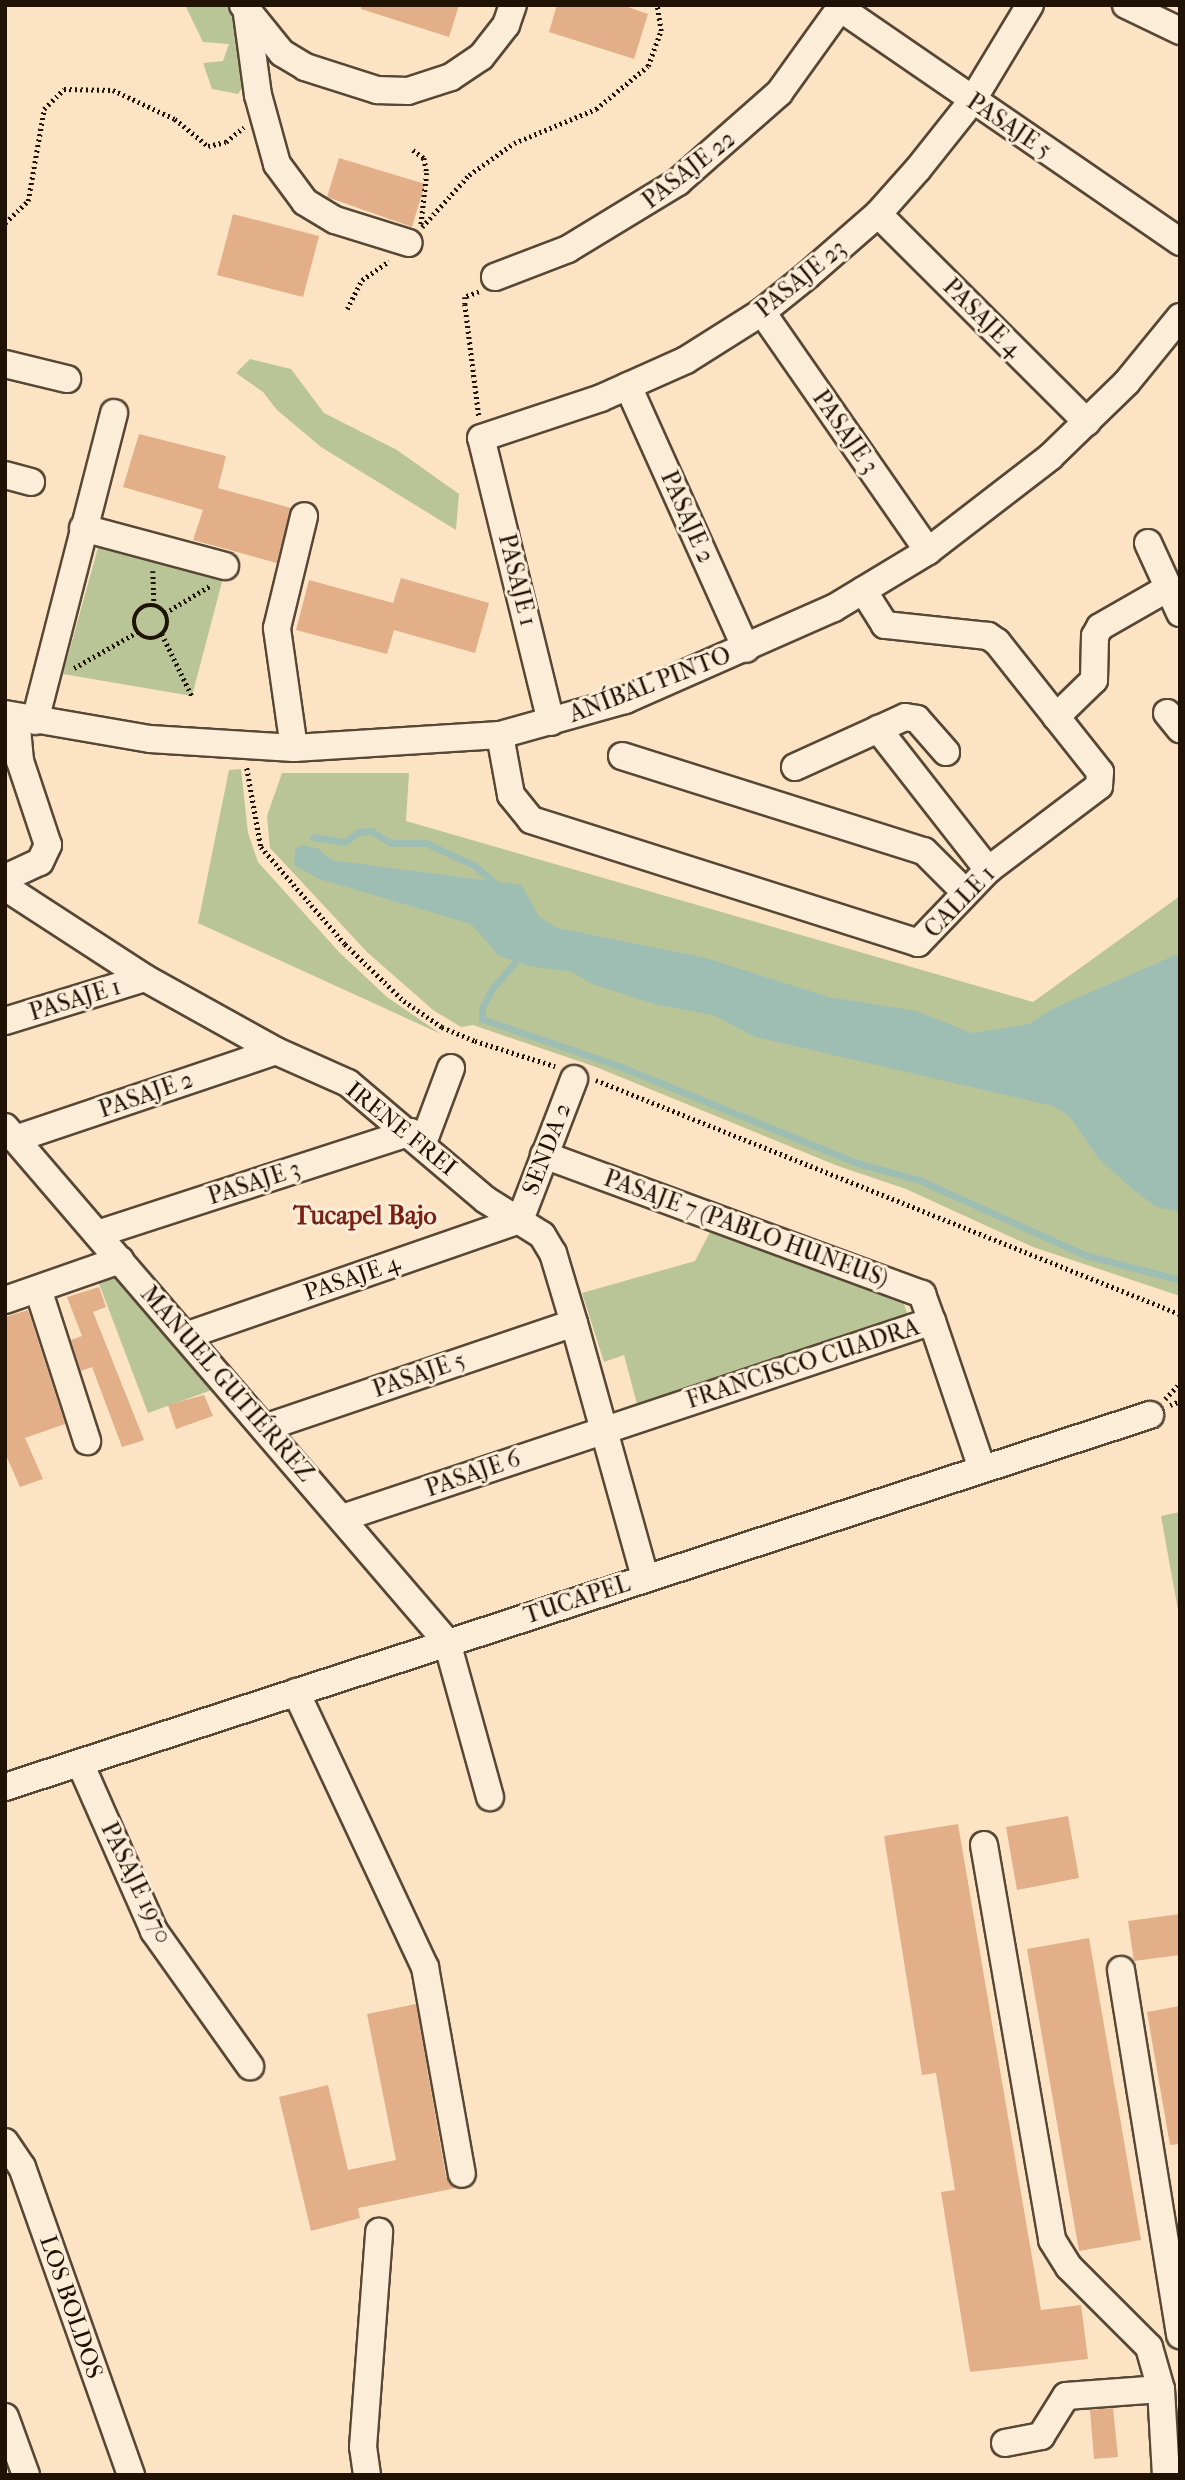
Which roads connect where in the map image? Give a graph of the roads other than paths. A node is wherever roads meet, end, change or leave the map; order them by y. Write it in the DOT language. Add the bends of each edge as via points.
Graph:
graph roads {
  1 [pos="513,5"];
  2 [pos="1030,5"];
  3 [pos="1126,5"];
  4 [pos="840,8"];
  5 [pos="245,9"];
  6 [pos="875,18"];
  7 [pos="1180,31"];
  8 [pos="972,101"];
  9 [pos="878,214"];
  10 [pos="414,237"];
  11 [pos="1180,242"];
  12 [pos="495,277"];
  13 [pos="762,312"];
  14 [pos="1180,317"];
  15 [pos="5,364"];
  16 [pos="67,379"];
  17 [pos="628,386"];
  18 [pos="114,413"];
  19 [pos="1087,422"];
  20 [pos="481,438"];
  21 [pos="5,475"];
  22 [pos="31,482"];
  23 [pos="304,516"];
  24 [pos="83,528"];
  25 [pos="1149,544"];
  26 [pos="928,551"];
  27 [pos="224,572"];
  28 [pos="1168,588"];
  29 [pos="863,590"];
  30 [pos="1180,613"];
  31 [pos="746,649"];
  32 [pos="19,717"];
  33 [pos="1056,717"];
  34 [pos="551,722"];
  35 [pos="878,729"];
  36 [pos="500,735"];
  37 [pos="294,748"];
  38 [pos="946,752"];
  39 [pos="622,756"];
  40 [pos="795,766"];
  41 [pos="988,870"];
  42 [pos="5,878"];
  43 [pos="5,887"];
  44 [pos="965,892"];
  45 [pos="145,978"];
  46 [pos="5,1021"];
  47 [pos="276,1051"];
  48 [pos="451,1068"];
  49 [pos="576,1075"];
  50 [pos="10,1133"];
  51 [pos="417,1137"];
  52 [pos="544,1155"];
  53 [pos="520,1220"];
  54 [pos="97,1234"];
  55 [pos="120,1260"];
  56 [pos="37,1289"];
  57 [pos="5,1300"];
  58 [pos="932,1321"];
  59 [pos="574,1323"];
  60 [pos="185,1336"];
  61 [pos="1150,1415"];
  62 [pos="264,1428"];
  63 [pos="604,1430"];
  64 [pos="87,1441"];
  65 [pos="982,1469"];
  66 [pos="342,1518"];
  67 [pos="645,1578"];
  68 [pos="447,1642"];
  69 [pos="296,1692"];
  70 [pos="80,1763"];
  71 [pos="5,1787"];
  72 [pos="490,1797"];
  73 [pos="984,1845"];
  74 [pos="1121,1970"];
  75 [pos="250,2066"];
  76 [pos="5,2143"];
  77 [pos="462,2174"];
  78 [pos="379,2232"];
  79 [pos="1180,2335"];
  80 [pos="1161,2389"];
  81 [pos="5,2417"];
  82 [pos="1005,2443"];
  83 [pos="129,2474"];
  84 [pos="26,2475"];
  85 [pos="367,2475"];
  86 [pos="1166,2475"];
  1 -- 5 [label="street" via="506,25 481,57 451,77 408,91 377,90 305,67 282,53"];
  2 -- 8 [label="street, PASAJE 23"];
  3 -- 7 [label="street"];
  4 -- 6 [label="street, PASAJE 5"];
  4 -- 12 [label="street, PASAJE 22" via="779,93 678,182 578,243"];
  5 -- 10 [label="street" via="265,128 277,164 305,202 335,220"];
  6 -- 8 [label="street, PASAJE 5"];
  8 -- 9 [label="street, PASAJE 23"];
  8 -- 11 [label="street, PASAJE 5"];
  9 -- 13 [label="street, PASAJE 23"];
  9 -- 19 [label="street, PASAJE 4"];
  13 -- 17 [label="street, PASAJE 23" via="685,360"];
  13 -- 26 [label="street, PASAJE 3"];
  14 -- 19 [label="street, ANÍBAL PINTO"];
  15 -- 16 [label="street"];
  17 -- 20 [label="street, PASAJE 23"];
  17 -- 31 [label="street, PASAJE 2"];
  18 -- 24 [label="street"];
  19 -- 26 [label="street, ANÍBAL PINTO" via="1012,490"];
  20 -- 34 [label="street, PASAJE 1"];
  21 -- 22 [label="street"];
  23 -- 37 [label="street" via="277,628"];
  24 -- 27 [label="street"];
  24 -- 32 [label="street"];
  25 -- 28 [label="street"];
  26 -- 29 [label="street, ANÍBAL PINTO"];
  28 -- 30 [label="street"];
  28 -- 33 [label="street" via="1100,626 1095,636 1094,680"];
  29 -- 31 [label="street, ANÍBAL PINTO"];
  29 -- 33 [label="street, CALLE 1" via="885,625 988,636"];
  31 -- 34 [label="street, ANÍBAL PINTO" via="625,700"];
  32 -- 37 [label="street, ANÍBAL PINTO" via="241,748"];
  32 -- 42 [label="street" via="20,761 48,845 40,862"];
  33 -- 41 [label="street, CALLE 1" via="1100,772 1099,786"];
  34 -- 36 [label="street, ANÍBAL PINTO"];
  35 -- 38 [label="street" via="905,717 917,719"];
  35 -- 40 [label="street"];
  35 -- 41 [label="street"];
  36 -- 37 [label="street, ANÍBAL PINTO"];
  36 -- 44 [label="street, CALLE 1" via="511,795 531,820 913,942 926,938"];
  39 -- 44 [label="street" via="924,851"];
  41 -- 44 [label="street, CALLE 1"];
  43 -- 45 [label="street, IRENE FREI"];
  45 -- 46 [label="street, PASAJE 1"];
  45 -- 47 [label="street, IRENE FREI"];
  47 -- 50 [label="street, PASAJE 2"];
  47 -- 51 [label="street, IRENE FREI" via="348,1083"];
  48 -- 51 [label="street"];
  49 -- 52 [label="street, SENDA 2"];
  50 -- 54 [label="street, MANUEL GUTIÉRREZ"];
  51 -- 53 [label="street, IRENE FREI" via="486,1200"];
  51 -- 54 [label="street, PASAJE 3"];
  52 -- 53 [label="street, SENDA 2"];
  52 -- 58 [label="street, PASAJE 7 (PABLO HUNEUS)" via="922,1294"];
  53 -- 59 [label="street, IRENE FREI" via="547,1242"];
  53 -- 60 [label="street, PASAJE 4"];
  54 -- 55 [label="street, MANUEL GUTIÉRREZ"];
  55 -- 56 [label="street"];
  55 -- 60 [label="street, MANUEL GUTIÉRREZ"];
  56 -- 57 [label="street"];
  56 -- 64 [label="street"];
  58 -- 63 [label="street, FRANCISCO CUADRA"];
  58 -- 65 [label="street, FRANCISCO CUADRA"];
  59 -- 62 [label="street, PASAJE 5"];
  59 -- 63 [label="street, IRENE FREI"];
  60 -- 62 [label="street, MANUEL GUTIÉRREZ"];
  61 -- 65 [label="street, TUCAPEL"];
  62 -- 66 [label="street, MANUEL GUTIÉRREZ"];
  63 -- 66 [label="street, PASAJE 6"];
  63 -- 67 [label="street, IRENE FREI"];
  65 -- 67 [label="street, TUCAPEL"];
  66 -- 68 [label="street, MANUEL GUTIÉRREZ"];
  67 -- 68 [label="street, TUCAPEL"];
  68 -- 69 [label="street, TUCAPEL"];
  68 -- 72 [label="street"];
  69 -- 70 [label="street, TUCAPEL"];
  69 -- 77 [label="street" via="425,1968"];
  70 -- 71 [label="street, TUCAPEL"];
  70 -- 75 [label="street, PASAJE 1970" via="154,1931"];
  73 -- 80 [label="street" via="1052,2240 1069,2267 1149,2347"];
  74 -- 79 [label="street"];
  76 -- 83 [label="street, LOS BOLDOS" via="22,2167"];
  78 -- 85 [label="street" via="363,2447"];
  80 -- 82 [label="street" via="1066,2396 1041,2436"];
  80 -- 86 [label="street"];
  81 -- 84 [label="street"];
}
